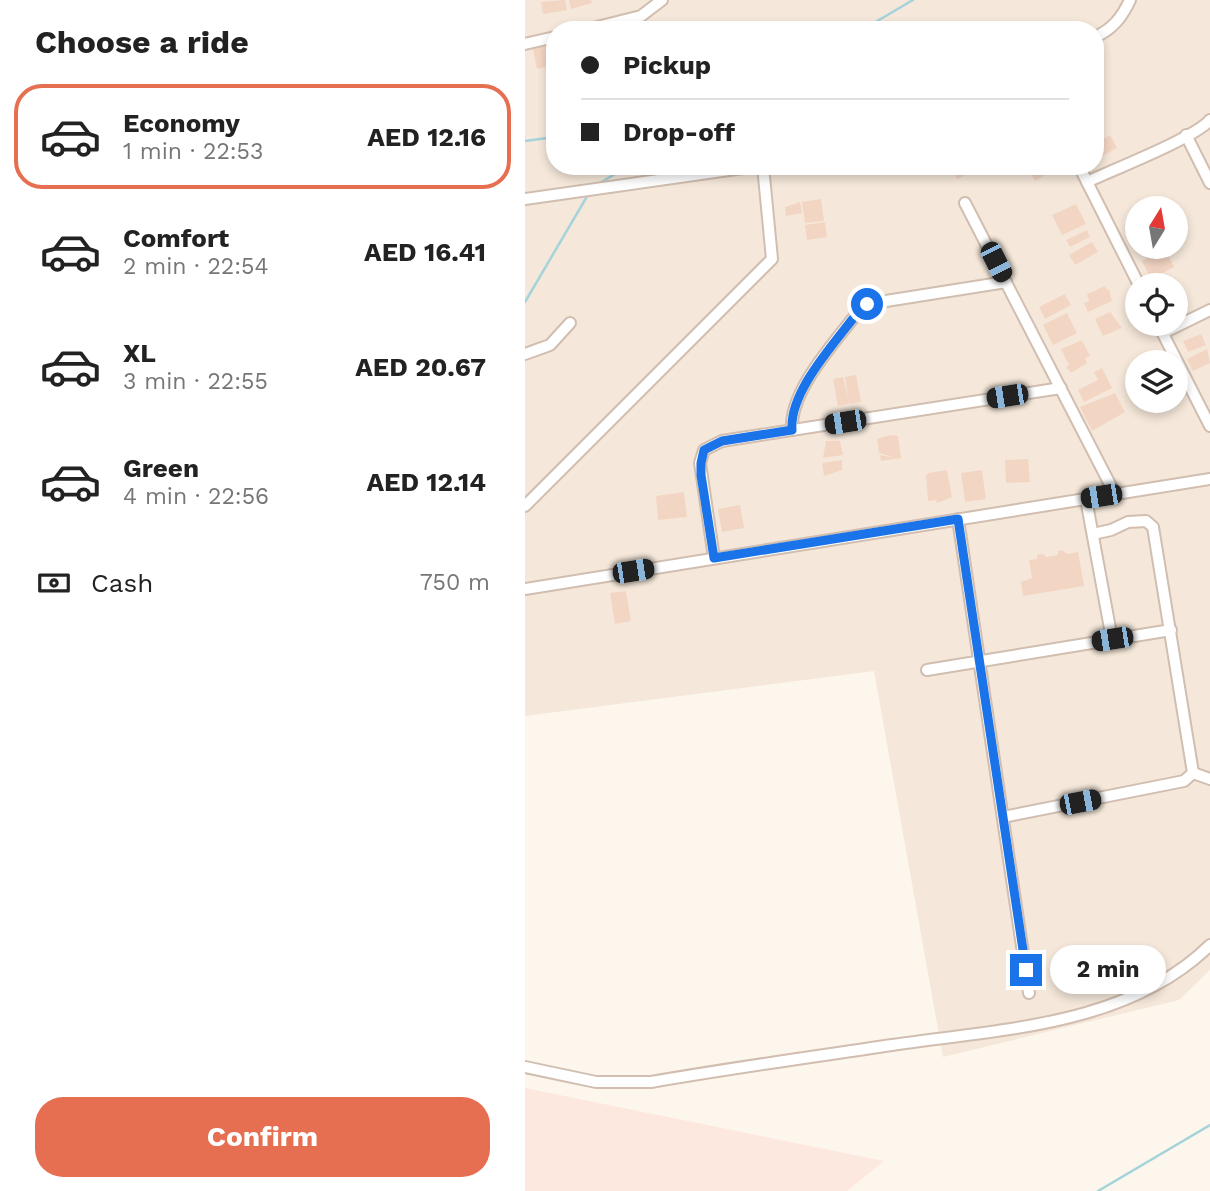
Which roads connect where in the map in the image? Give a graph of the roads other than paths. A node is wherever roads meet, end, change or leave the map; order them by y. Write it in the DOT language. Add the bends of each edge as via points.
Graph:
graph roads {
  1 [pos="662,0"];
  2 [pos="1130,0"];
  3 [pos="621,21"];
  4 [pos="1104,33"];
  5 [pos="546,39"];
  6 [pos="525,44"];
  7 [pos="1210,120"];
  8 [pos="1186,135"];
  9 [pos="1104,174"];
  10 [pos="696,175"];
  11 [pos="764,175"];
  12 [pos="1084,175"];
  13 [pos="1102,175"];
  14 [pos="1087,182"];
  15 [pos="1210,183"];
  16 [pos="525,200"];
  17 [pos="965,203"];
  18 [pos="1133,273"];
  19 [pos="1006,282"];
  20 [pos="1210,310"];
  21 [pos="1188,318"];
  22 [pos="570,323"];
  23 [pos="1165,336"];
  24 [pos="525,354"];
  25 [pos="1061,388"];
  26 [pos="1210,426"];
  27 [pos="792,430"];
  28 [pos="1210,479"];
  29 [pos="1115,494"];
  30 [pos="1086,499"];
  31 [pos="525,506"];
  32 [pos="958,519"];
  33 [pos="1093,534"];
  34 [pos="714,558"];
  35 [pos="525,589"];
  36 [pos="1171,630"];
  37 [pos="1112,639"];
  38 [pos="979,660"];
  39 [pos="927,670"];
  40 [pos="1193,773"];
  41 [pos="1210,779"];
  42 [pos="1003,817"];
  43 [pos="1210,945"];
  44 [pos="1029,993"];
  45 [pos="525,1067"];
  1 -- 3 [label="street" via="641,16"];
  2 -- 4 [label="street" via="1122,17"];
  5 -- 6 [label="street"];
  7 -- 8 [label="street"];
  8 -- 9 [label="street"];
  8 -- 15 [label="street"];
  10 -- 16 [label="street"];
  11 -- 31 [label="street" via="772,258"];
  12 -- 14 [label="street"];
  13 -- 14 [label="street"];
  14 -- 18 [label="street"];
  17 -- 19 [label="street"];
  19 -- 25 [label="street"];
  19 -- 27 [label="street" via="861,308 802,388 791,419"];
  20 -- 21 [label="street"];
  22 -- 24 [label="street" via="550,345"];
  23 -- 26 [label="street"];
  25 -- 27 [label="street"];
  25 -- 29 [label="street"];
  27 -- 34 [label="street" via="722,441 704,450 701,475"];
  28 -- 29 [label="street"];
  29 -- 30 [label="street"];
  30 -- 32 [label="street"];
  30 -- 33 [label="street"];
  32 -- 34 [label="street"];
  32 -- 38 [label="street"];
  33 -- 36 [label="street" via="1137,521 1150,523"];
  33 -- 37 [label="street"];
  34 -- 35 [label="street"];
  36 -- 37 [label="street"];
  36 -- 40 [label="street"];
  37 -- 38 [label="street"];
  38 -- 39 [label="street"];
  38 -- 42 [label="street"];
  40 -- 41 [label="street"];
  40 -- 42 [label="street" via="1184,780"];
  42 -- 44 [label="street"];
  43 -- 45 [label="street" via="1166,981 1093,1011 1011,1028 651,1082 596,1082"];
}
